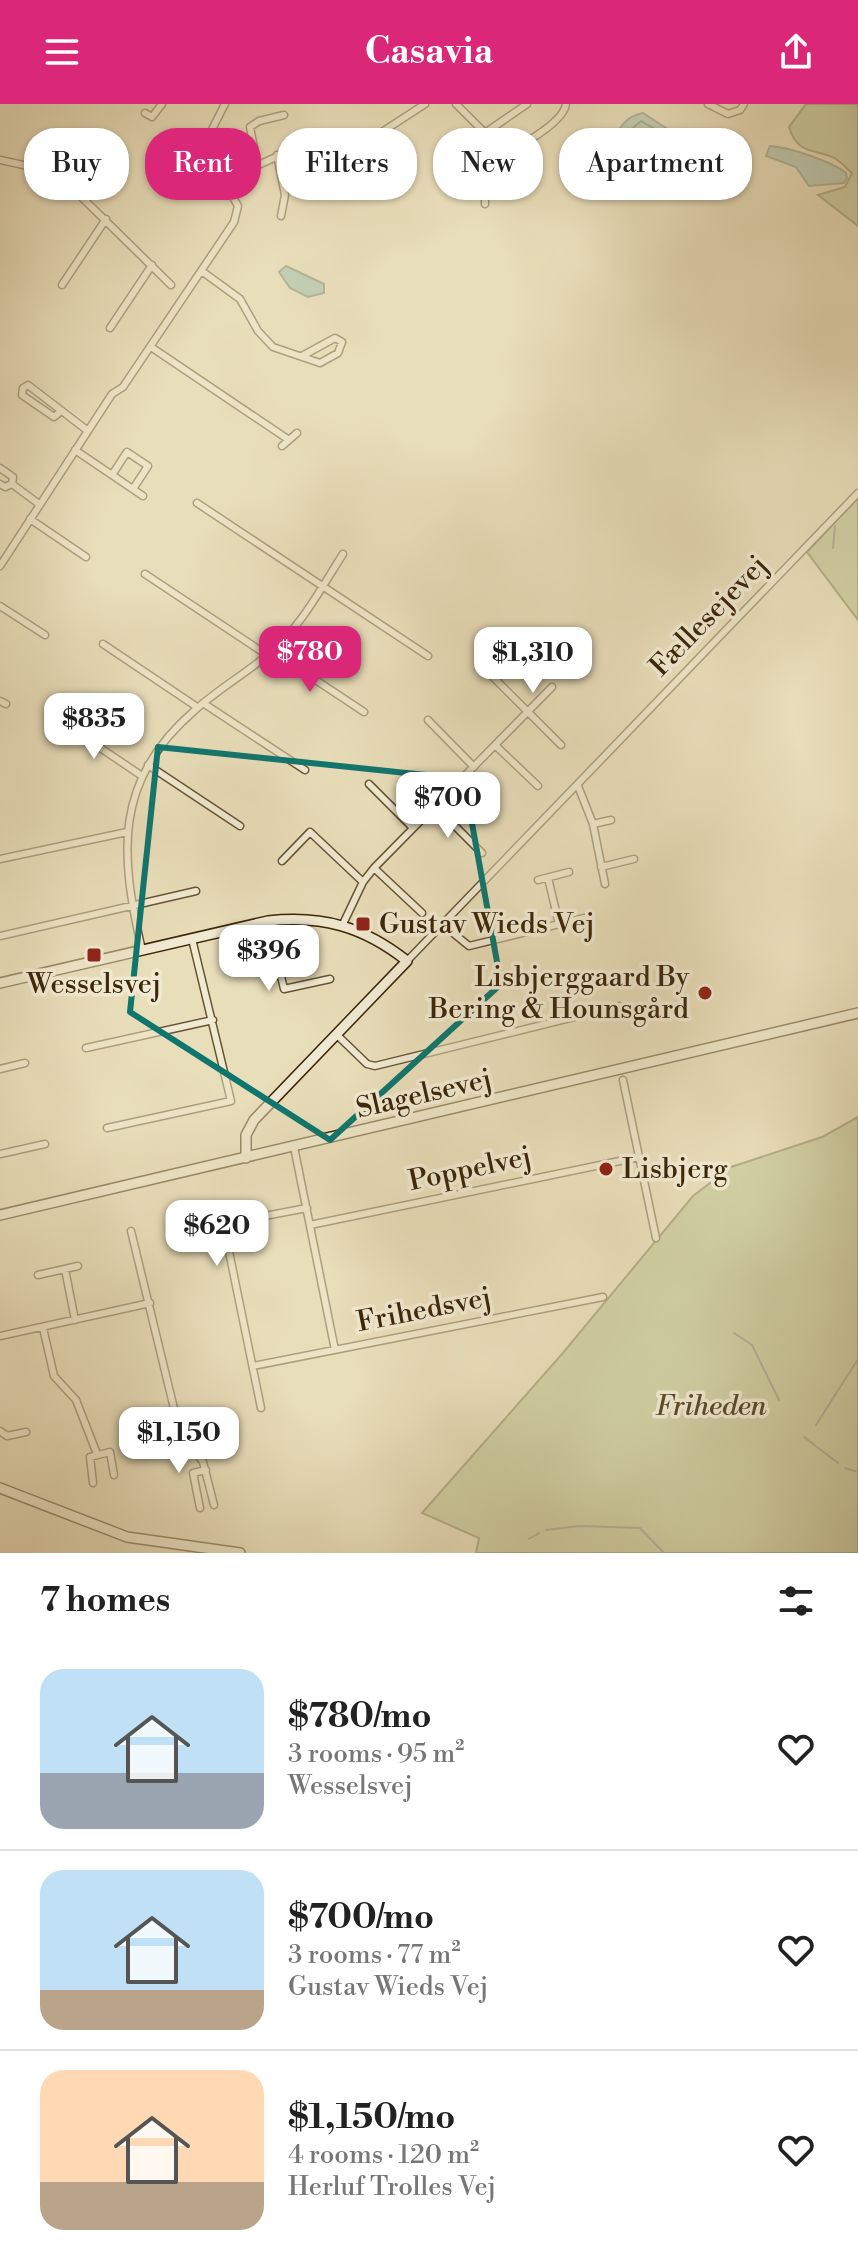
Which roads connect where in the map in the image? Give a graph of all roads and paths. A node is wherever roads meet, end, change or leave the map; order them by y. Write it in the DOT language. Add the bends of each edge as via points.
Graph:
graph roads {
  1 [pos="162,104"];
  2 [pos="225,104"];
  3 [pos="425,104"];
  4 [pos="456,104"];
  5 [pos="527,104"];
  6 [pos="566,104"];
  7 [pos="708,104"];
  8 [pos="744,104"];
  9 [pos="145,113"];
  10 [pos="284,115"];
  11 [pos="213,128"];
  12 [pos="250,128"];
  13 [pos="388,128"];
  14 [pos="480,128"];
  15 [pos="492,128"];
  16 [pos="543,129"];
  17 [pos="277,155"];
  18 [pos="261,161"];
  19 [pos="1,162"];
  20 [pos="234,200"];
  21 [pos="284,200"];
  22 [pos="485,200"];
  23 [pos="485,204"];
  24 [pos="281,216"];
  25 [pos="106,219"];
  26 [pos="152,265"];
  27 [pos="203,272"];
  28 [pos="62,285"];
  29 [pos="171,285"];
  30 [pos="110,328"];
  31 [pos="151,347"];
  32 [pos="302,356"];
  33 [pos="60,412"];
  34 [pos="88,431"];
  35 [pos="297,433"];
  36 [pos="289,440"];
  37 [pos="282,446"];
  38 [pos="75,450"];
  39 [pos="0,468"];
  40 [pos="112,475"];
  41 [pos="0,484"];
  42 [pos="12,484"];
  43 [pos="133,489"];
  44 [pos="858,493"];
  45 [pos="143,496"];
  46 [pos="197,503"];
  47 [pos="39,504"];
  48 [pos="30,519"];
  49 [pos="343,554"];
  50 [pos="86,557"];
  51 [pos="0,566"];
  52 [pos="145,574"];
  53 [pos="322,586"];
  54 [pos="0,606"];
  55 [pos="45,635"];
  56 [pos="103,644"];
  57 [pos="269,653"];
  58 [pos="428,656"];
  59 [pos="483,667"];
  60 [pos="552,687"];
  61 [pos="200,705"];
  62 [pos="364,712"];
  63 [pos="528,712"];
  64 [pos="428,720"];
  65 [pos="62,722"];
  66 [pos="495,745"];
  67 [pos="561,745"];
  68 [pos="148,765"];
  69 [pos="474,767"];
  70 [pos="305,770"];
  71 [pos="142,776"];
  72 [pos="369,784"];
  73 [pos="538,786"];
  74 [pos="578,786"];
  75 [pos="435,806"];
  76 [pos="611,820"];
  77 [pos="593,824"];
  78 [pos="240,826"];
  79 [pos="413,828"];
  80 [pos="127,832"];
  81 [pos="482,853"];
  82 [pos="0,859"];
  83 [pos="634,859"];
  84 [pos="282,861"];
  85 [pos="601,867"];
  86 [pos="374,868"];
  87 [pos="569,872"];
  88 [pos="548,878"];
  89 [pos="538,880"];
  90 [pos="363,882"];
  91 [pos="605,884"];
  92 [pos="196,891"];
  93 [pos="131,905"];
  94 [pos="422,913"];
  95 [pos="584,918"];
  96 [pos="268,921"];
  97 [pos="343,924"];
  98 [pos="442,924"];
  99 [pos="559,924"];
  100 [pos="0,936"];
  101 [pos="192,939"];
  102 [pos="142,950"];
  103 [pos="407,961"];
  104 [pos="330,979"];
  105 [pos="0,983"];
  106 [pos="619,1006"];
  107 [pos="858,1013"];
  108 [pos="213,1020"];
  109 [pos="336,1034"];
  110 [pos="86,1048"];
  111 [pos="25,1063"];
  112 [pos="0,1069"];
  113 [pos="623,1080"];
  114 [pos="107,1128"];
  115 [pos="45,1144"];
  116 [pos="294,1147"];
  117 [pos="0,1154"];
  118 [pos="639,1157"];
  119 [pos="246,1158"];
  120 [pos="307,1208"];
  121 [pos="0,1215"];
  122 [pos="310,1225"];
  123 [pos="131,1231"];
  124 [pos="656,1238"];
  125 [pos="78,1266"];
  126 [pos="65,1269"];
  127 [pos="38,1275"];
  128 [pos="603,1297"];
  129 [pos="150,1303"];
  130 [pos="75,1320"];
  131 [pos="43,1328"];
  132 [pos="1,1333"];
  133 [pos="335,1350"];
  134 [pos="253,1366"];
  135 [pos="261,1408"];
  136 [pos="0,1431"];
  137 [pos="26,1432"];
  138 [pos="97,1454"];
  139 [pos="206,1470"];
  140 [pos="114,1475"];
  141 [pos="93,1483"];
  142 [pos="0,1488"];
  143 [pos="214,1505"];
  144 [pos="200,1508"];
  145 [pos="240,1553"];
  1 -- 9 [label="street" via="152,117"];
  2 -- 11 [label="street"];
  3 -- 13 [label="street"];
  4 -- 14 [label="street"];
  5 -- 15 [label="street"];
  6 -- 16 [label="street" via="561,116"];
  7 -- 8 [label="street" via="728,114"];
  10 -- 12 [label="street"];
  17 -- 18 [label="street"];
  19 -- 25 [label="street" via="56,172"];
  20 -- 27 [label="street" via="237,215"];
  21 -- 24 [label="street"];
  22 -- 23 [label="street"];
  25 -- 26 [label="street"];
  25 -- 28 [label="street"];
  26 -- 29 [label="street"];
  26 -- 30 [label="street"];
  27 -- 31 [label="street"];
  27 -- 32 [label="street" via="240,299 273,347"];
  31 -- 34 [label="street"];
  31 -- 36 [label="street"];
  32 -- 32 [label="street" via="320,363 329,360 342,342 335,338"];
  33 -- 33 [label="street" via="28,385 23,388 22,395 54,417"];
  33 -- 34 [label="street"];
  34 -- 38 [label="street"];
  35 -- 36 [label="street"];
  36 -- 37 [label="street"];
  38 -- 40 [label="street"];
  38 -- 47 [label="street"];
  39 -- 42 [label="street" via="13,477"];
  40 -- 43 [label="street"];
  40 -- 43 [label="street" via="127,452 148,466"];
  41 -- 42 [label="street"];
  42 -- 47 [label="street"];
  43 -- 45 [label="street"];
  44 -- 74 [label="street, Fællesejevej"];
  46 -- 53 [label="street"];
  47 -- 48 [label="street"];
  48 -- 50 [label="street"];
  48 -- 51 [label="street"];
  49 -- 53 [label="street"];
  52 -- 57 [label="street"];
  53 -- 57 [label="street" via="297,626"];
  53 -- 58 [label="street"];
  54 -- 55 [label="street"];
  56 -- 61 [label="street"];
  57 -- 61 [label="street"];
  57 -- 62 [label="street"];
  59 -- 63 [label="street"];
  60 -- 63 [label="street"];
  61 -- 68 [label="street"];
  61 -- 70 [label="street"];
  63 -- 66 [label="street"];
  63 -- 67 [label="street"];
  64 -- 69 [label="street"];
  65 -- 71 [label="street"];
  66 -- 69 [label="street"];
  66 -- 73 [label="street"];
  68 -- 71 [label="street"];
  68 -- 78 [label="street"];
  69 -- 75 [label="street"];
  71 -- 80 [label="street"];
  72 -- 79 [label="street"];
  74 -- 77 [label="street"];
  74 -- 98 [label="street, Fællesejevej"];
  75 -- 79 [label="street"];
  75 -- 81 [label="street"];
  76 -- 77 [label="street"];
  77 -- 85 [label="street"];
  79 -- 86 [label="street"];
  80 -- 82 [label="street"];
  80 -- 93 [label="street" via="125,871"];
  83 -- 85 [label="street"];
  84 -- 90 [label="street" via="310,832"];
  85 -- 91 [label="street"];
  86 -- 90 [label="street"];
  86 -- 94 [label="street"];
  87 -- 88 [label="street"];
  88 -- 89 [label="street"];
  88 -- 99 [label="street"];
  90 -- 97 [label="street"];
  92 -- 93 [label="street"];
  93 -- 100 [label="street"];
  93 -- 102 [label="street"];
  95 -- 99 [label="street"];
  96 -- 97 [label="street" via="296,918"];
  96 -- 101 [label="street"];
  96 -- 104 [label="street" via="284,989"];
  97 -- 103 [label="street" via="382,941"];
  98 -- 99 [label="street" via="469,946"];
  98 -- 103 [label="street, Fællesejevej"];
  101 -- 102 [label="street"];
  101 -- 108 [label="street"];
  102 -- 105 [label="street"];
  103 -- 109 [label="street, Fællesejevej"];
  106 -- 109 [label="street" via="375,1066"];
  107 -- 116 [label="street, Slagelsevej"];
  108 -- 110 [label="street"];
  108 -- 114 [label="street" via="231,1101"];
  109 -- 119 [label="street, Fællesejevej" via="254,1120 246,1135"];
  111 -- 112 [label="street"];
  113 -- 118 [label="street"];
  115 -- 117 [label="street"];
  116 -- 119 [label="street, Slagelsevej"];
  116 -- 120 [label="street"];
  118 -- 122 [label="street, Poppelvej"];
  118 -- 124 [label="street"];
  119 -- 121 [label="street, Slagelsevej"];
  120 -- 122 [label="street"];
  120 -- 134 [label="street" via="233,1222 225,1232"];
  122 -- 133 [label="street"];
  123 -- 129 [label="street"];
  125 -- 126 [label="street"];
  126 -- 127 [label="street"];
  126 -- 130 [label="street"];
  128 -- 133 [label="street, Frihedsvej"];
  129 -- 130 [label="street"];
  129 -- 139 [label="street" via="179,1429"];
  130 -- 131 [label="street"];
  131 -- 132 [label="street"];
  131 -- 138 [label="street" via="54,1376 76,1400"];
  133 -- 134 [label="street, Frihedsvej"];
  134 -- 135 [label="street"];
  136 -- 137 [label="street" via="7,1436"];
  138 -- 140 [label="street" via="110,1452"];
  138 -- 141 [label="street" via="90,1457"];
  139 -- 143 [label="street"];
  139 -- 144 [label="street" via="193,1473"];
  142 -- 145 [label="street" via="127,1537"];
}
